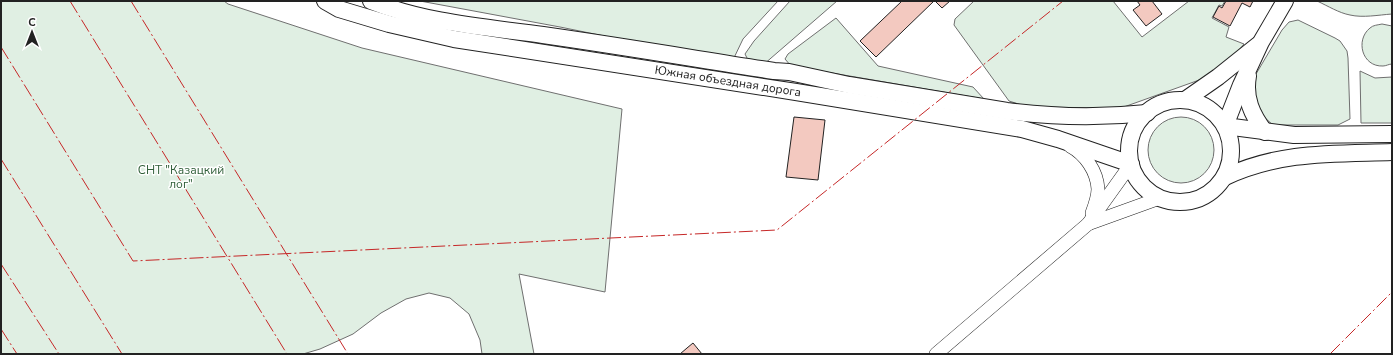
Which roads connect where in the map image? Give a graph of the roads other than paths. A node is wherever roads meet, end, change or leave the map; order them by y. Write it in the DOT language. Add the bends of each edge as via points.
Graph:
graph roads {
  1 [pos="325,1"];
  2 [pos="371,1"];
  3 [pos="1285,1"];
  4 [pos="1261,42"];
  5 [pos="1185,100"];
  6 [pos="1146,113"];
  7 [pos="1225,126"];
  8 [pos="1265,132"];
  9 [pos="1392,134"];
  10 [pos="1058,139"];
  11 [pos="1392,152"];
  12 [pos="1131,164"];
  13 [pos="1225,177"];
  14 [pos="1160,198"];
  15 [pos="1088,224"];
  16 [pos="936,354"];
  1 -- 10 [label="main road, Южная объездная дорога" via="389,24 454,39 1015,128"];
  2 -- 6 [label="main road, Южная объездная дорога" via="391,9 441,20 790,72 849,85 1007,112 1083,116"];
  3 -- 4 [label="main road"];
  4 -- 5 [label="main road"];
  4 -- 7 [label="main road"];
  4 -- 8 [label="main road" via="1250,66 1247,92 1254,118"];
  5 -- 6 [label="main road" via="1164,103"];
  5 -- 7 [label="main road" via="1200,104 1214,113"];
  6 -- 12 [label="main road" via="1132,136 1129,150"];
  7 -- 8 [label="main road"];
  7 -- 13 [label="main road" via="1231,142 1231,160"];
  8 -- 9 [label="main road" via="1294,135"];
  10 -- 12 [label="main road, Южная объездная дорога"];
  10 -- 15 [label="street" via="1079,150 1094,173 1098,188 1096,203"];
  11 -- 13 [label="main road" via="1309,154 1275,160"];
  12 -- 14 [label="main road" via="1137,178 1147,190"];
  12 -- 15 [label="street"];
  13 -- 14 [label="main road" via="1216,188 1199,199 1178,202"];
  14 -- 15 [label="street"];
  15 -- 16 [label="street"];
}
